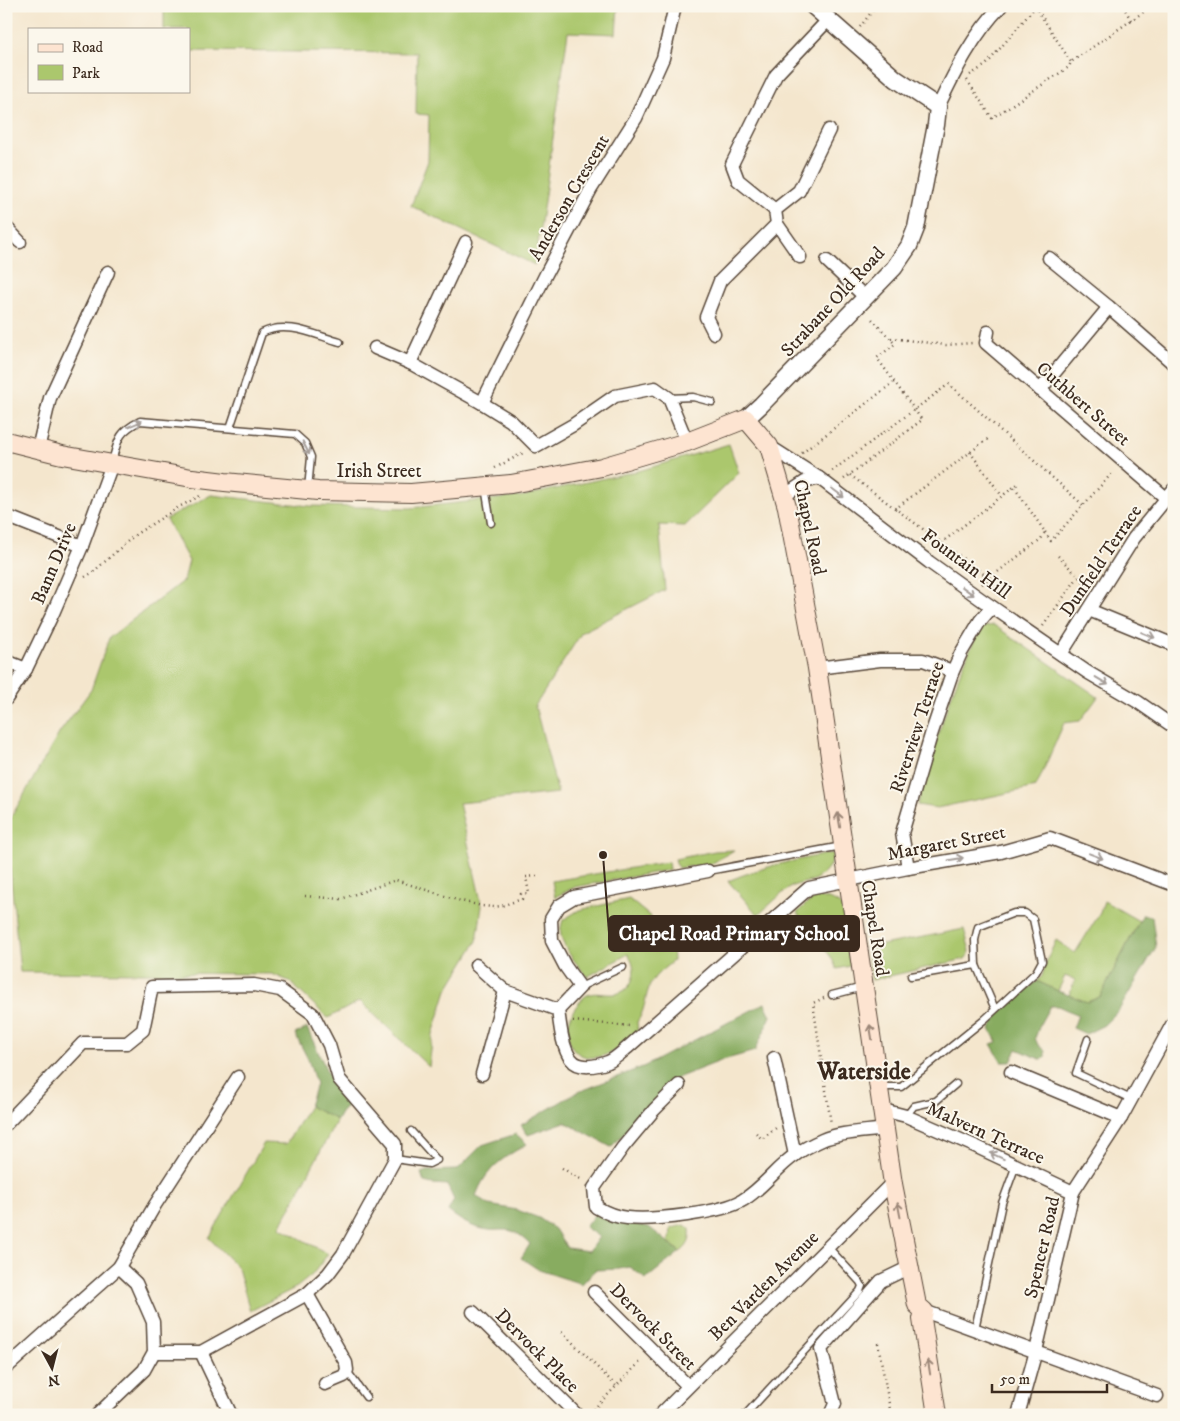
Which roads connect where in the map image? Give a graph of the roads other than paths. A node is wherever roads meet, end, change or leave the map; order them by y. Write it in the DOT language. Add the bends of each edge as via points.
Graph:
graph roads {
  1 [pos="674,6"];
  2 [pos="813,6"];
  3 [pos="1001,6"];
  4 [pos="829,19"];
  5 [pos="938,107"];
  6 [pos="829,130"];
  7 [pos="775,210"];
  8 [pos="777,224"];
  9 [pos="6,227"];
  10 [pos="20,242"];
  11 [pos="466,242"];
  12 [pos="800,257"];
  13 [pos="1049,258"];
  14 [pos="827,260"];
  15 [pos="108,272"];
  16 [pos="862,301"];
  17 [pos="1109,307"];
  18 [pos="714,333"];
  19 [pos="987,337"];
  20 [pos="340,342"];
  21 [pos="375,348"];
  22 [pos="410,363"];
  23 [pos="1174,364"];
  24 [pos="1040,390"];
  25 [pos="669,398"];
  26 [pos="712,402"];
  27 [pos="482,403"];
  28 [pos="746,419"];
  29 [pos="230,428"];
  30 [pos="6,441"];
  31 [pos="687,442"];
  32 [pos="770,446"];
  33 [pos="38,449"];
  34 [pos="112,464"];
  35 [pos="820,479"];
  36 [pos="485,486"];
  37 [pos="308,490"];
  38 [pos="1170,494"];
  39 [pos="784,496"];
  40 [pos="6,516"];
  41 [pos="491,523"];
  42 [pos="82,546"];
  43 [pos="992,608"];
  44 [pos="1089,610"];
  45 [pos="1174,645"];
  46 [pos="1061,654"];
  47 [pos="6,661"];
  48 [pos="816,668"];
  49 [pos="26,669"];
  50 [pos="952,672"];
  51 [pos="6,699"];
  52 [pos="1174,727"];
  53 [pos="844,846"];
  54 [pos="908,868"];
  55 [pos="708,871"];
  56 [pos="847,880"];
  57 [pos="1174,885"];
  58 [pos="476,965"];
  59 [pos="976,965"];
  60 [pos="624,967"];
  61 [pos="911,976"];
  62 [pos="580,987"];
  63 [pos="864,987"];
  64 [pos="505,991"];
  65 [pos="832,994"];
  66 [pos="995,1009"];
  67 [pos="558,1015"];
  68 [pos="1173,1025"];
  69 [pos="1088,1039"];
  70 [pos="774,1058"];
  71 [pos="1011,1072"];
  72 [pos="482,1074"];
  73 [pos="238,1077"];
  74 [pos="956,1084"];
  75 [pos="679,1085"];
  76 [pos="880,1087"];
  77 [pos="1131,1099"];
  78 [pos="883,1110"];
  79 [pos="906,1116"];
  80 [pos="1121,1118"];
  81 [pos="6,1124"];
  82 [pos="886,1129"];
  83 [pos="411,1132"];
  84 [pos="795,1154"];
  85 [pos="396,1159"];
  86 [pos="1016,1165"];
  87 [pos="894,1184"];
  88 [pos="1073,1192"];
  89 [pos="828,1247"];
  90 [pos="120,1267"];
  91 [pos="910,1267"];
  92 [pos="594,1292"];
  93 [pos="307,1294"];
  94 [pos="924,1311"];
  95 [pos="473,1312"];
  96 [pos="975,1329"];
  97 [pos="1036,1351"];
  98 [pos="154,1352"];
  99 [pos="201,1352"];
  100 [pos="6,1368"];
  101 [pos="347,1370"];
  102 [pos="325,1384"];
  103 [pos="688,1386"];
  104 [pos="1157,1396"];
  105 [pos="366,1397"];
  106 [pos="97,1415"];
  107 [pos="231,1415"];
  108 [pos="577,1415"];
  109 [pos="660,1415"];
  110 [pos="745,1415"];
  111 [pos="830,1415"];
  112 [pos="937,1415"];
  113 [pos="1018,1415"];
  1 -- 27 [label="street, Anderson Crescent" via="663,58 636,118 591,189"];
  2 -- 4 [label="street"];
  3 -- 5 [label="street, Strabane Old Road" via="980,30"];
  4 -- 5 [label="street" via="896,79"];
  4 -- 7 [label="street" via="776,75 732,164 738,180"];
  5 -- 16 [label="street, Strabane Old Road" via="920,210 909,246 894,268"];
  6 -- 7 [label="street" via="799,191"];
  7 -- 8 [label="street"];
  8 -- 12 [label="street"];
  8 -- 18 [label="street" via="720,281 706,317"];
  9 -- 10 [label="street"];
  11 -- 22 [label="street"];
  13 -- 17 [label="street"];
  14 -- 16 [label="street"];
  15 -- 33 [label="street" via="50,398"];
  16 -- 28 [label="street, Strabane Old Road"];
  17 -- 23 [label="street"];
  17 -- 24 [label="street"];
  19 -- 24 [label="street, Cuthbert Street"];
  20 -- 29 [label="lane" via="288,327 270,328 262,333"];
  21 -- 22 [label="street"];
  22 -- 27 [label="street"];
  24 -- 38 [label="street, Cuthbert Street" via="1123,461"];
  25 -- 26 [label="lane" via="693,397"];
  25 -- 27 [label="street" via="655,388 616,396 536,446 511,421"];
  25 -- 31 [label="street"];
  28 -- 31 [label="main road, Irish Street"];
  28 -- 32 [label="main road, Fountain Hill"];
  34 -- 29 [label="lane, one-way" via="118,440 128,427 140,421"];
  29 -- 37 [label="lane, one-way" via="295,434 305,443 311,457"];
  30 -- 33 [label="main road, Irish Street"];
  31 -- 36 [label="main road, Irish Street" via="602,467"];
  32 -- 35 [label="street, Fountain Hill"];
  32 -- 39 [label="main road, Chapel Road"];
  33 -- 34 [label="main road, Irish Street"];
  34 -- 37 [label="main road, Irish Street" via="225,482"];
  34 -- 42 [label="street, Bann Drive"];
  35 -- 39 [label="street" via="805,482"];
  35 -- 43 [label="street, Fountain Hill, one-way"];
  36 -- 37 [label="main road, Irish Street" via="411,494"];
  36 -- 41 [label="lane"];
  38 -- 44 [label="street, Dunfield Terrace" via="1134,538"];
  39 -- 48 [label="main road, Chapel Road"];
  40 -- 42 [label="street"];
  42 -- 49 [label="street, Bann Drive"];
  43 -- 46 [label="street, Fountain Hill"];
  43 -- 50 [label="street, Riverview Terrace" via="980,621"];
  44 -- 45 [label="street, one-way"];
  44 -- 46 [label="street, Dunfield Terrace"];
  46 -- 52 [label="street, Fountain Hill, one-way"];
  47 -- 49 [label="street"];
  48 -- 50 [label="street" via="880,660 923,660"];
  53 -- 48 [label="main road, Chapel Road, one-way"];
  49 -- 51 [label="street, Bann Drive"];
  50 -- 54 [label="street, Riverview Terrace" via="902,833"];
  53 -- 55 [label="lane"];
  53 -- 56 [label="main road, Chapel Road"];
  54 -- 56 [label="street, Margaret Street"];
  54 -- 57 [label="street, Margaret Street, one-way" via="1001,852 1050,838"];
  55 -- 62 [label="street" via="574,897 559,906 552,919 552,941"];
  56 -- 63 [label="main road, Chapel Road"];
  56 -- 67 [label="street, Margaret Street" via="809,888 609,1062 589,1067 571,1060"];
  58 -- 64 [label="street"];
  59 -- 61 [label="lane"];
  59 -- 66 [label="lane"];
  59 -- 66 [label="lane" via="978,927 1014,913 1025,913 1033,919 1042,961 1036,972"];
  60 -- 62 [label="lane"];
  62 -- 67 [label="street"];
  63 -- 65 [label="lane"];
  76 -- 63 [label="main road, Chapel Road, one-way"];
  64 -- 67 [label="street"];
  64 -- 72 [label="street"];
  66 -- 76 [label="lane" via="901,1087"];
  68 -- 77 [label="street, Spencer Road"];
  69 -- 77 [label="lane" via="1076,1073"];
  70 -- 84 [label="street"];
  71 -- 80 [label="street"];
  73 -- 90 [label="street" via="155,1205"];
  74 -- 79 [label="lane" via="936,1101 914,1106"];
  75 -- 84 [label="street" via="642,1124 594,1188 596,1207 606,1214 659,1218 724,1208 757,1190"];
  76 -- 78 [label="main road, Chapel Road"];
  77 -- 80 [label="street, Spencer Road"];
  78 -- 79 [label="street, Malvern Terrace"];
  78 -- 82 [label="main road, Chapel Road"];
  86 -- 79 [label="street, Malvern Terrace, one-way"];
  80 -- 88 [label="street, Spencer Road"];
  81 -- 85 [label="street" via="82,1043 127,1042 143,1030 152,987 254,985 280,990 313,1014 329,1045 339,1079 395,1144"];
  82 -- 84 [label="street" via="822,1140"];
  82 -- 87 [label="main road, Chapel Road"];
  83 -- 85 [label="lane" via="437,1160 429,1164"];
  85 -- 93 [label="street" via="343,1254"];
  86 -- 88 [label="street, Malvern Terrace"];
  86 -- 96 [label="lane" via="1002,1203"];
  87 -- 89 [label="street, Ben Varden Avenue"];
  91 -- 87 [label="main road, Chapel Road, one-way"];
  88 -- 97 [label="street, Spencer Road"];
  89 -- 103 [label="street, Ben Varden Avenue"];
  89 -- 110 [label="lane" via="860,1282 860,1291"];
  90 -- 98 [label="street" via="136,1283 153,1322"];
  90 -- 100 [label="street"];
  91 -- 94 [label="main road, Chapel Road" via="917,1305"];
  91 -- 111 [label="street" via="881,1281 821,1349 834,1404"];
  92 -- 103 [label="street, Dervock Street"];
  93 -- 99 [label="street"];
  93 -- 101 [label="street"];
  94 -- 96 [label="street"];
  112 -- 94 [label="main road, Chapel Road, one-way" via="922,1319"];
  95 -- 108 [label="street, Dervock Place"];
  96 -- 97 [label="street"];
  97 -- 104 [label="street"];
  97 -- 113 [label="street, Spencer Road"];
  98 -- 99 [label="street"];
  98 -- 106 [label="street" via="144,1370"];
  99 -- 107 [label="street"];
  101 -- 102 [label="street" via="344,1376"];
  101 -- 105 [label="lane"];
  103 -- 109 [label="street, Ben Varden Avenue"];
}
